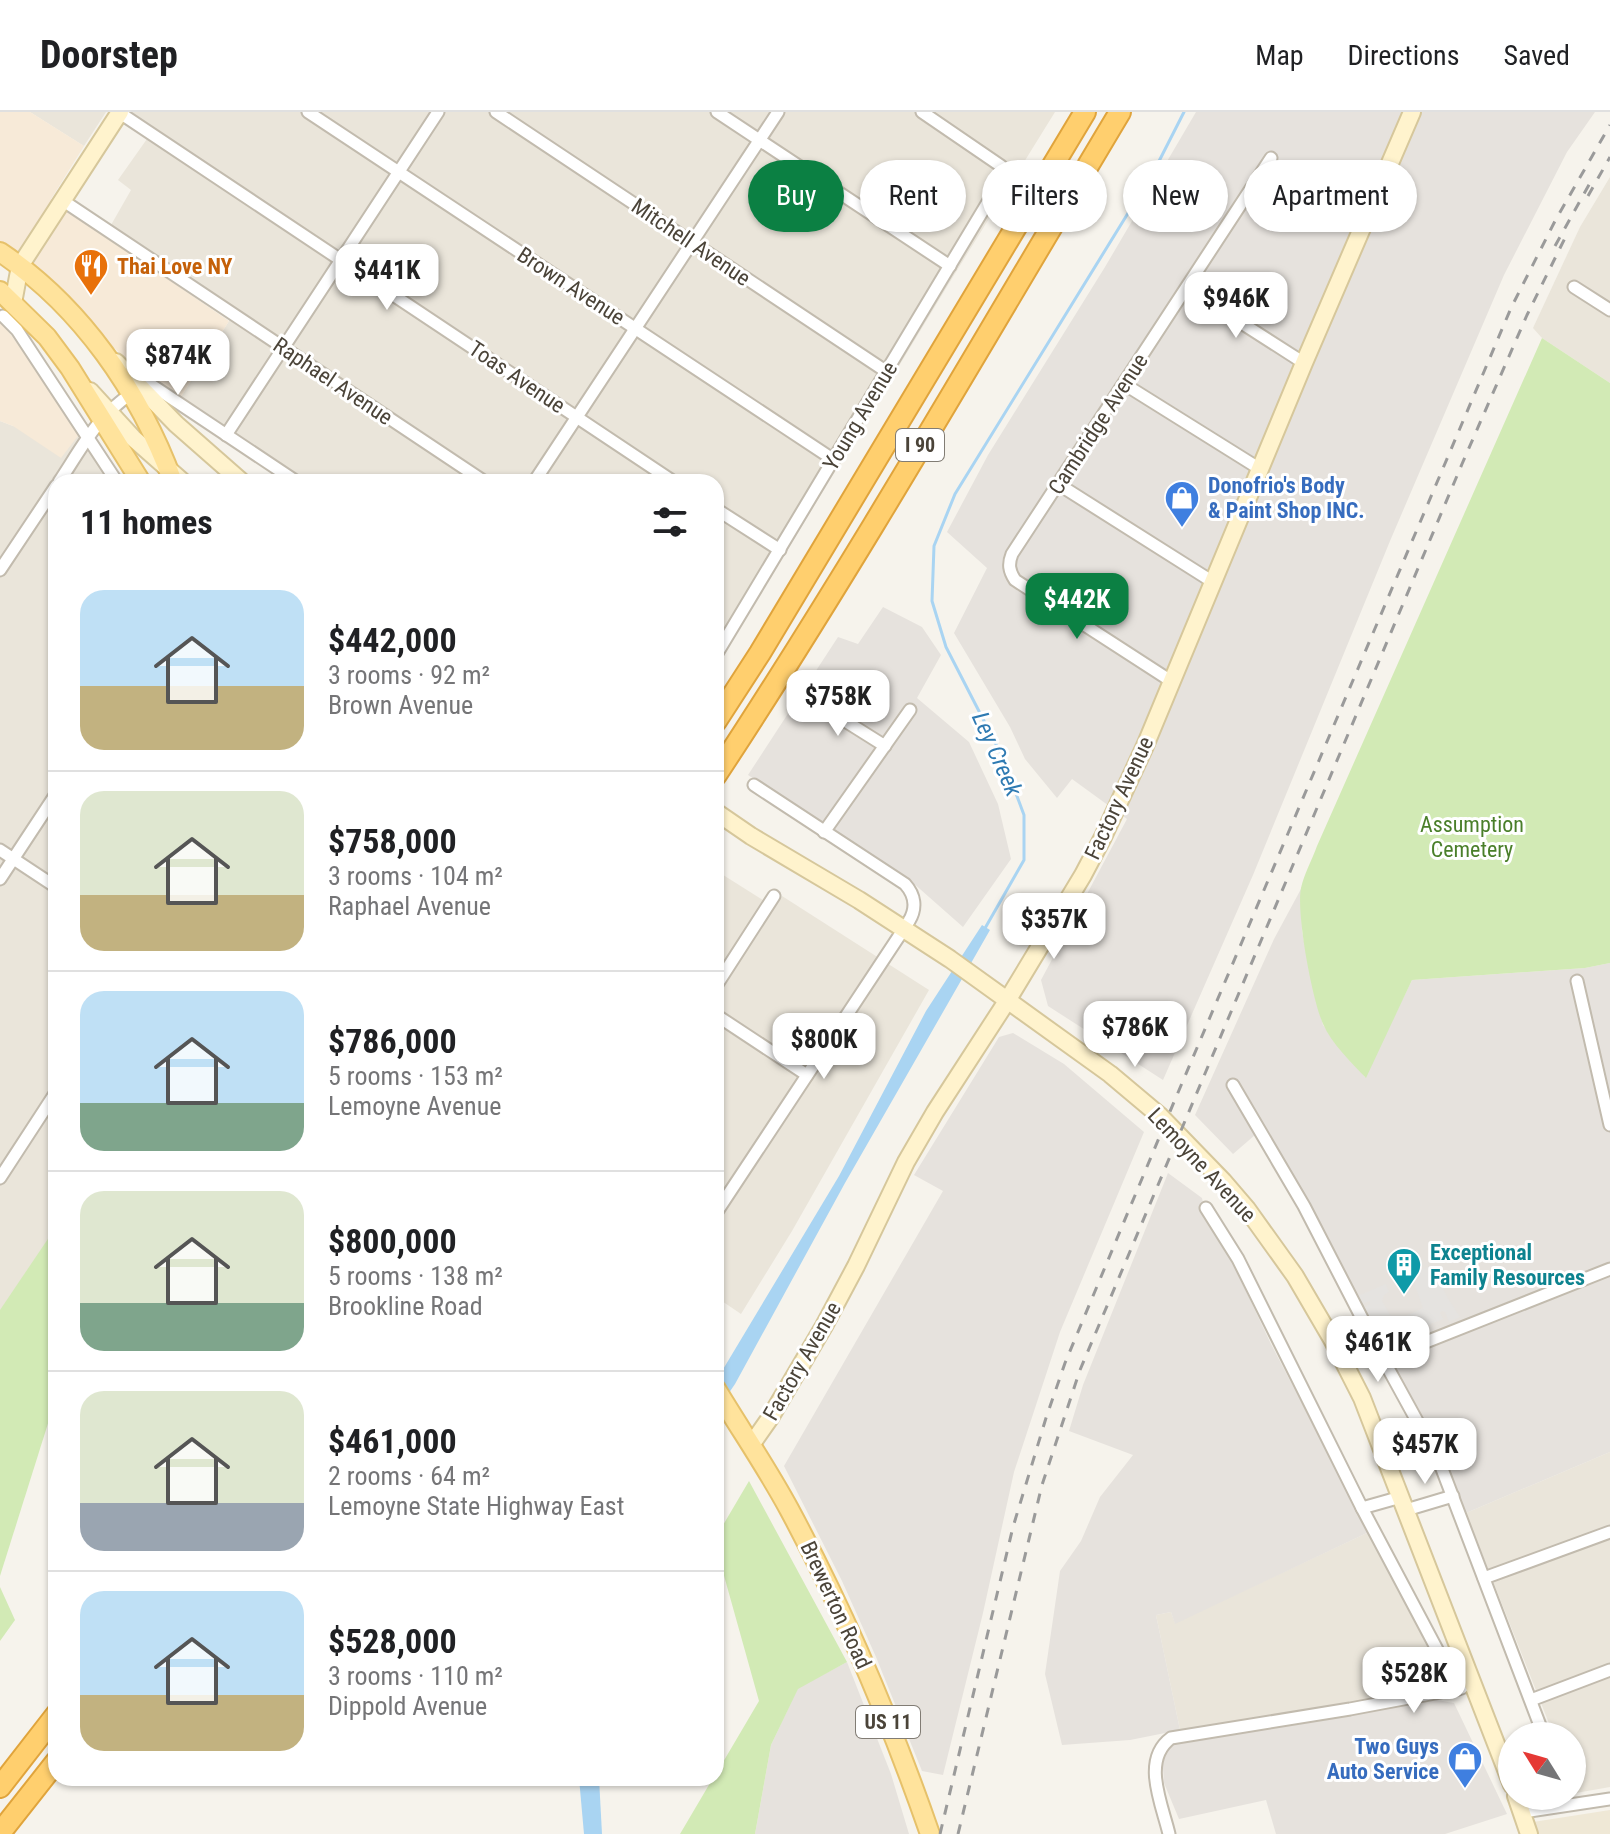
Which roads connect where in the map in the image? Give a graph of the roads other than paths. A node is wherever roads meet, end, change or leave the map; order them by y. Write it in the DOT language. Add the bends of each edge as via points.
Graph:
graph roads {
  1 [pos="120,112"];
  2 [pos="308,112"];
  3 [pos="438,112"];
  4 [pos="496,112"];
  5 [pos="717,112"];
  6 [pos="778,112"];
  7 [pos="922,112"];
  8 [pos="1085,112"];
  9 [pos="1120,112"];
  10 [pos="1412,112"];
  11 [pos="759,140"];
  12 [pos="1271,158"];
  13 [pos="398,173"];
  14 [pos="62,200"];
  15 [pos="692,243"];
  16 [pos="0,252"];
  17 [pos="341,260"];
  18 [pos="20,266"];
  19 [pos="950,266"];
  20 [pos="1574,287"];
  21 [pos="1187,288"];
  22 [pos="4,307"];
  23 [pos="1610,310"];
  24 [pos="636,329"];
  25 [pos="282,348"];
  26 [pos="1304,363"];
  27 [pos="887,372"];
  28 [pos="1124,384"];
  29 [pos="134,389"];
  30 [pos="105,415"];
  31 [pos="577,417"];
  32 [pos="226,435"];
  33 [pos="88,437"];
  34 [pos="834,460"];
  35 [pos="1260,469"];
  36 [pos="64,474"];
  37 [pos="112,474"];
  38 [pos="137,474"];
  39 [pos="171,474"];
  40 [pos="173,474"];
  41 [pos="233,474"];
  42 [pos="285,474"];
  43 [pos="473,474"];
  44 [pos="539,474"];
  45 [pos="662,474"];
  46 [pos="1058,484"];
  47 [pos="48,498"];
  48 [pos="724,514"];
  49 [pos="780,550"];
  50 [pos="0,570"];
  51 [pos="1213,582"];
  52 [pos="724,633"];
  53 [pos="1171,681"];
  54 [pos="807,697"];
  55 [pos="724,709"];
  56 [pos="910,710"];
  57 [pos="885,746"];
  58 [pos="724,763"];
  59 [pos="754,785"];
  60 [pos="48,806"];
  61 [pos="724,817"];
  62 [pos="824,832"];
  63 [pos="0,850"];
  64 [pos="13,859"];
  65 [pos="0,879"];
  66 [pos="48,882"];
  67 [pos="774,896"];
  68 [pos="903,930"];
  69 [pos="724,974"];
  70 [pos="1577,981"];
  71 [pos="1007,1001"];
  72 [pos="724,1020"];
  73 [pos="807,1075"];
  74 [pos="1233,1085"];
  75 [pos="48,1104"];
  76 [pos="1610,1125"];
  77 [pos="0,1178"];
  78 [pos="724,1201"];
  79 [pos="1206,1208"];
  80 [pos="1610,1269"];
  81 [pos="1383,1359"];
  82 [pos="724,1402"];
  83 [pos="751,1445"];
  84 [pos="1453,1496"];
  85 [pos="1404,1503"];
  86 [pos="1362,1508"];
  87 [pos="1610,1532"];
  88 [pos="1484,1578"];
  89 [pos="1610,1670"];
  90 [pos="1465,1687"];
  91 [pos="1531,1700"];
  92 [pos="1539,1722"];
  93 [pos="48,1725"];
  94 [pos="1498,1756"];
  95 [pos="48,1772"];
  96 [pos="0,1787"];
  97 [pos="1610,1799"];
  98 [pos="1586,1800"];
  99 [pos="1522,1810"];
  100 [pos="0,1833"];
  101 [pos="930,1834"];
  102 [pos="1169,1834"];
  103 [pos="1529,1834"];
  1 -- 14 [label="street"];
  1 -- 17 [label="street, Toas Avenue"];
  2 -- 13 [label="street, Brown Avenue"];
  3 -- 13 [label="street"];
  4 -- 15 [label="street, Mitchell Avenue"];
  5 -- 11 [label="street"];
  6 -- 11 [label="street"];
  7 -- 19 [label="street, Young Avenue" via="1004,173"];
  8 -- 55 [label="highway, I 90"];
  9 -- 58 [label="highway, I 90" via="846,571"];
  10 -- 26 [label="street, Factory Avenue"];
  11 -- 15 [label="street"];
  11 -- 19 [label="street"];
  12 -- 21 [label="street, Cambridge Avenue"];
  13 -- 17 [label="street"];
  13 -- 24 [label="street, Brown Avenue"];
  14 -- 18 [label="street"];
  14 -- 25 [label="street, Raphael Avenue"];
  15 -- 24 [label="street"];
  15 -- 27 [label="street, Mitchell Avenue"];
  16 -- 18 [label="main road"];
  17 -- 25 [label="street"];
  17 -- 31 [label="street, Toas Avenue"];
  18 -- 22 [label="street"];
  18 -- 29 [label="main road" via="58,299"];
  19 -- 27 [label="street, Young Avenue"];
  20 -- 23 [label="street"];
  21 -- 26 [label="street"];
  21 -- 28 [label="street, Cambridge Avenue"];
  22 -- 30 [label="main road" via="47,337"];
  22 -- 33 [label="street"];
  24 -- 31 [label="street"];
  24 -- 34 [label="street, Brown Avenue"];
  25 -- 32 [label="street"];
  25 -- 43 [label="street, Raphael Avenue"];
  26 -- 35 [label="street, Factory Avenue"];
  27 -- 34 [label="street, Young Avenue"];
  28 -- 35 [label="street"];
  28 -- 46 [label="street, Cambridge Avenue"];
  29 -- 30 [label="street"];
  29 -- 32 [label="street" via="153,386"];
  29 -- 40 [label="main road"];
  29 -- 41 [label="street"];
  30 -- 33 [label="street"];
  30 -- 38 [label="main road"];
  30 -- 39 [label="street"];
  31 -- 44 [label="street"];
  31 -- 45 [label="street, Toas Avenue"];
  32 -- 42 [label="street"];
  33 -- 36 [label="street"];
  33 -- 37 [label="street"];
  34 -- 49 [label="street, Young Avenue"];
  35 -- 51 [label="street, Factory Avenue"];
  46 -- 51 [label="street"];
  46 -- 53 [label="street, Cambridge Avenue" via="1012,554 1010,572"];
  47 -- 50 [label="street"];
  48 -- 49 [label="street"];
  49 -- 52 [label="street, Young Avenue"];
  51 -- 53 [label="street, Factory Avenue"];
  53 -- 71 [label="street, Factory Avenue" via="1103,837"];
  54 -- 57 [label="street"];
  56 -- 57 [label="street"];
  57 -- 62 [label="street"];
  59 -- 62 [label="street"];
  60 -- 64 [label="street"];
  61 -- 68 [label="street, Lemoyne Avenue"];
  62 -- 68 [label="street" via="910,890 915,910"];
  63 -- 64 [label="street"];
  64 -- 65 [label="street"];
  64 -- 66 [label="street"];
  67 -- 69 [label="street"];
  68 -- 71 [label="street, Lemoyne Avenue"];
  68 -- 73 [label="street"];
  70 -- 76 [label="street"];
  71 -- 83 [label="street, Factory Avenue" via="913,1150 824,1326"];
  71 -- 85 [label="street, Lemoyne Avenue" via="1160,1116 1247,1209 1333,1341"];
  72 -- 73 [label="street"];
  73 -- 78 [label="street"];
  74 -- 81 [label="street" via="1304,1206"];
  75 -- 77 [label="street"];
  79 -- 86 [label="street" via="1238,1259"];
  80 -- 81 [label="street"];
  81 -- 84 [label="street"];
  82 -- 83 [label="main road, Brewerton Road / US 11"];
  83 -- 101 [label="main road, Brewerton Road / US 11" via="859,1651"];
  84 -- 85 [label="street"];
  84 -- 88 [label="street"];
  85 -- 86 [label="street"];
  85 -- 90 [label="street, Lemoyne Avenue"];
  86 -- 90 [label="street"];
  87 -- 88 [label="street"];
  88 -- 91 [label="street"];
  89 -- 91 [label="street"];
  90 -- 94 [label="street, Lemoyne Avenue"];
  90 -- 102 [label="street" via="1171,1738 1163,1743 1155,1764"];
  91 -- 92 [label="street"];
  93 -- 96 [label="highway"];
  95 -- 100 [label="highway"];
  97 -- 98 [label="street"];
  99 -- 103 [label="street"];
}
